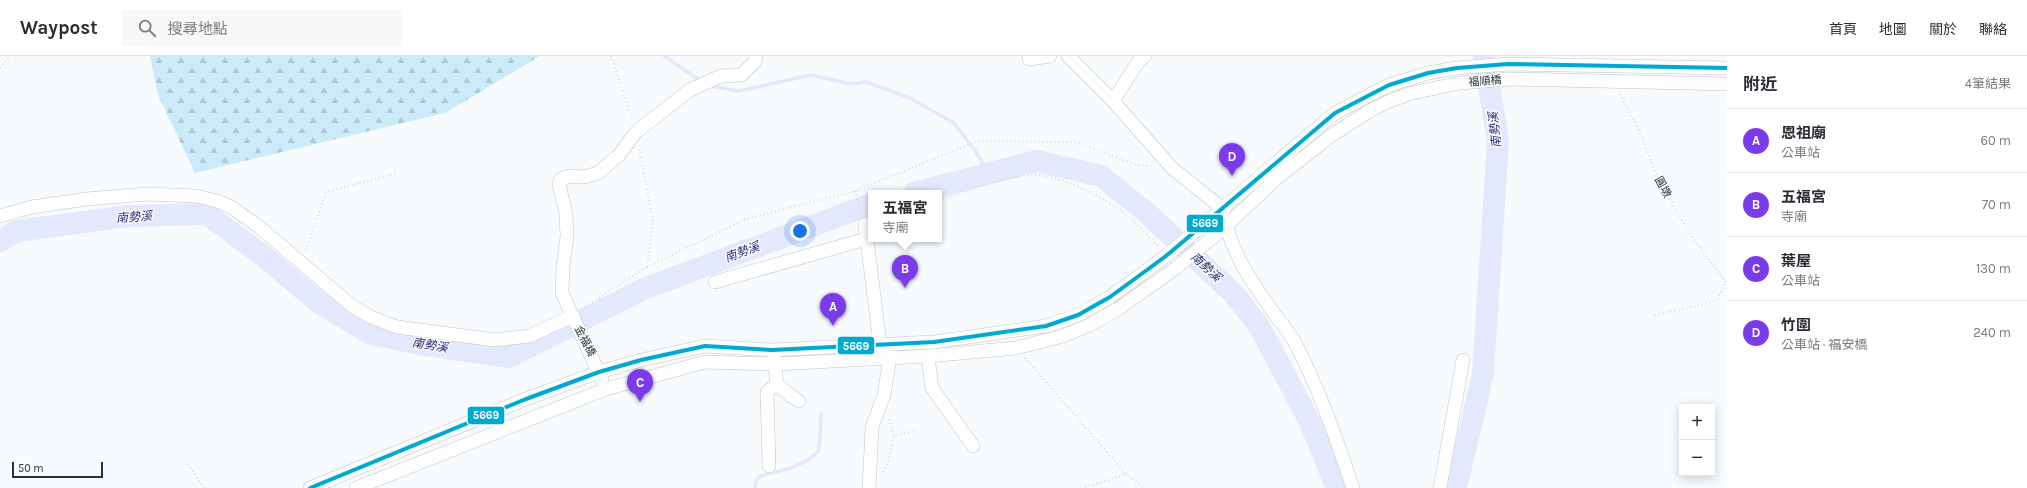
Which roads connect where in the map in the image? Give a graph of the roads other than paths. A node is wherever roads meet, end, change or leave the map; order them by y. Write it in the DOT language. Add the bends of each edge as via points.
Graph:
graph roads {
  1 [pos="756,56"];
  2 [pos="1050,56"];
  3 [pos="1068,56"];
  4 [pos="1145,56"];
  5 [pos="1029,59"];
  6 [pos="1613,67"];
  7 [pos="1727,68"];
  8 [pos="1613,82"];
  9 [pos="1727,84"];
  10 [pos="1113,101"];
  11 [pos="1223,209"];
  12 [pos="0,216"];
  13 [pos="865,224"];
  14 [pos="1225,227"];
  15 [pos="866,239"];
  16 [pos="715,282"];
  17 [pos="573,317"];
  18 [pos="1012,332"];
  19 [pos="880,344"];
  20 [pos="1016,348"];
  21 [pos="772,350"];
  22 [pos="928,356"];
  23 [pos="890,358"];
  24 [pos="1463,360"];
  25 [pos="776,364"];
  26 [pos="598,368"];
  27 [pos="777,384"];
  28 [pos="606,389"];
  29 [pos="798,401"];
  30 [pos="973,446"];
  31 [pos="769,466"];
  32 [pos="310,488"];
  33 [pos="356,488"];
  34 [pos="869,488"];
  35 [pos="1353,488"];
  36 [pos="1440,488"];
  1 -- 17 [label="street, 金福橋" via="755,62 741,75 721,76 690,90 636,132 619,155 598,173 561,179 559,185 566,214 567,236 562,293"];
  2 -- 5 [label="street"];
  3 -- 10 [label="street"];
  4 -- 10 [label="street" via="1138,62"];
  6 -- 7 [label="street, 福順橋"];
  6 -- 8 [label="street"];
  6 -- 11 [label="street, 福順橋" via="1508,64 1456,68 1428,73 1389,85 1335,114"];
  8 -- 9 [label="street, 福順橋"];
  8 -- 14 [label="street, 福順橋" via="1509,79 1460,83 1412,93 1390,101 1332,135 1276,179"];
  10 -- 11 [label="street" via="1172,168"];
  11 -- 14 [label="street"];
  11 -- 18 [label="street, 福順橋" via="1110,297 1078,315 1046,326"];
  12 -- 17 [label="street" via="32,207 87,199 148,194 197,196 231,207 258,226 352,306 397,327 495,340 529,336"];
  13 -- 15 [label="street"];
  14 -- 20 [label="street, 福順橋" via="1176,268 1118,309 1090,325 1063,336"];
  14 -- 35 [label="street" via="1238,258 1293,340 1311,375"];
  15 -- 16 [label="street"];
  15 -- 19 [label="street"];
  17 -- 26 [label="street, 金福橋"];
  18 -- 19 [label="street, 福順橋" via="934,342"];
  18 -- 20 [label="street"];
  19 -- 21 [label="street, 福順橋"];
  19 -- 23 [label="street"];
  20 -- 22 [label="street, 福順橋"];
  21 -- 25 [label="street"];
  21 -- 26 [label="street, 福順橋" via="705,346"];
  22 -- 23 [label="street, 福順橋"];
  22 -- 30 [label="street" via="932,388"];
  23 -- 25 [label="street, 福順橋"];
  23 -- 34 [label="street" via="884,395 872,427"];
  24 -- 36 [label="street"];
  25 -- 27 [label="street"];
  25 -- 28 [label="street, 福順橋" via="705,362"];
  26 -- 28 [label="street, 金福橋"];
  26 -- 32 [label="street, 福順橋"];
  27 -- 29 [label="street"];
  27 -- 31 [label="street" via="767,392"];
  28 -- 33 [label="street, 福順橋"];
}
